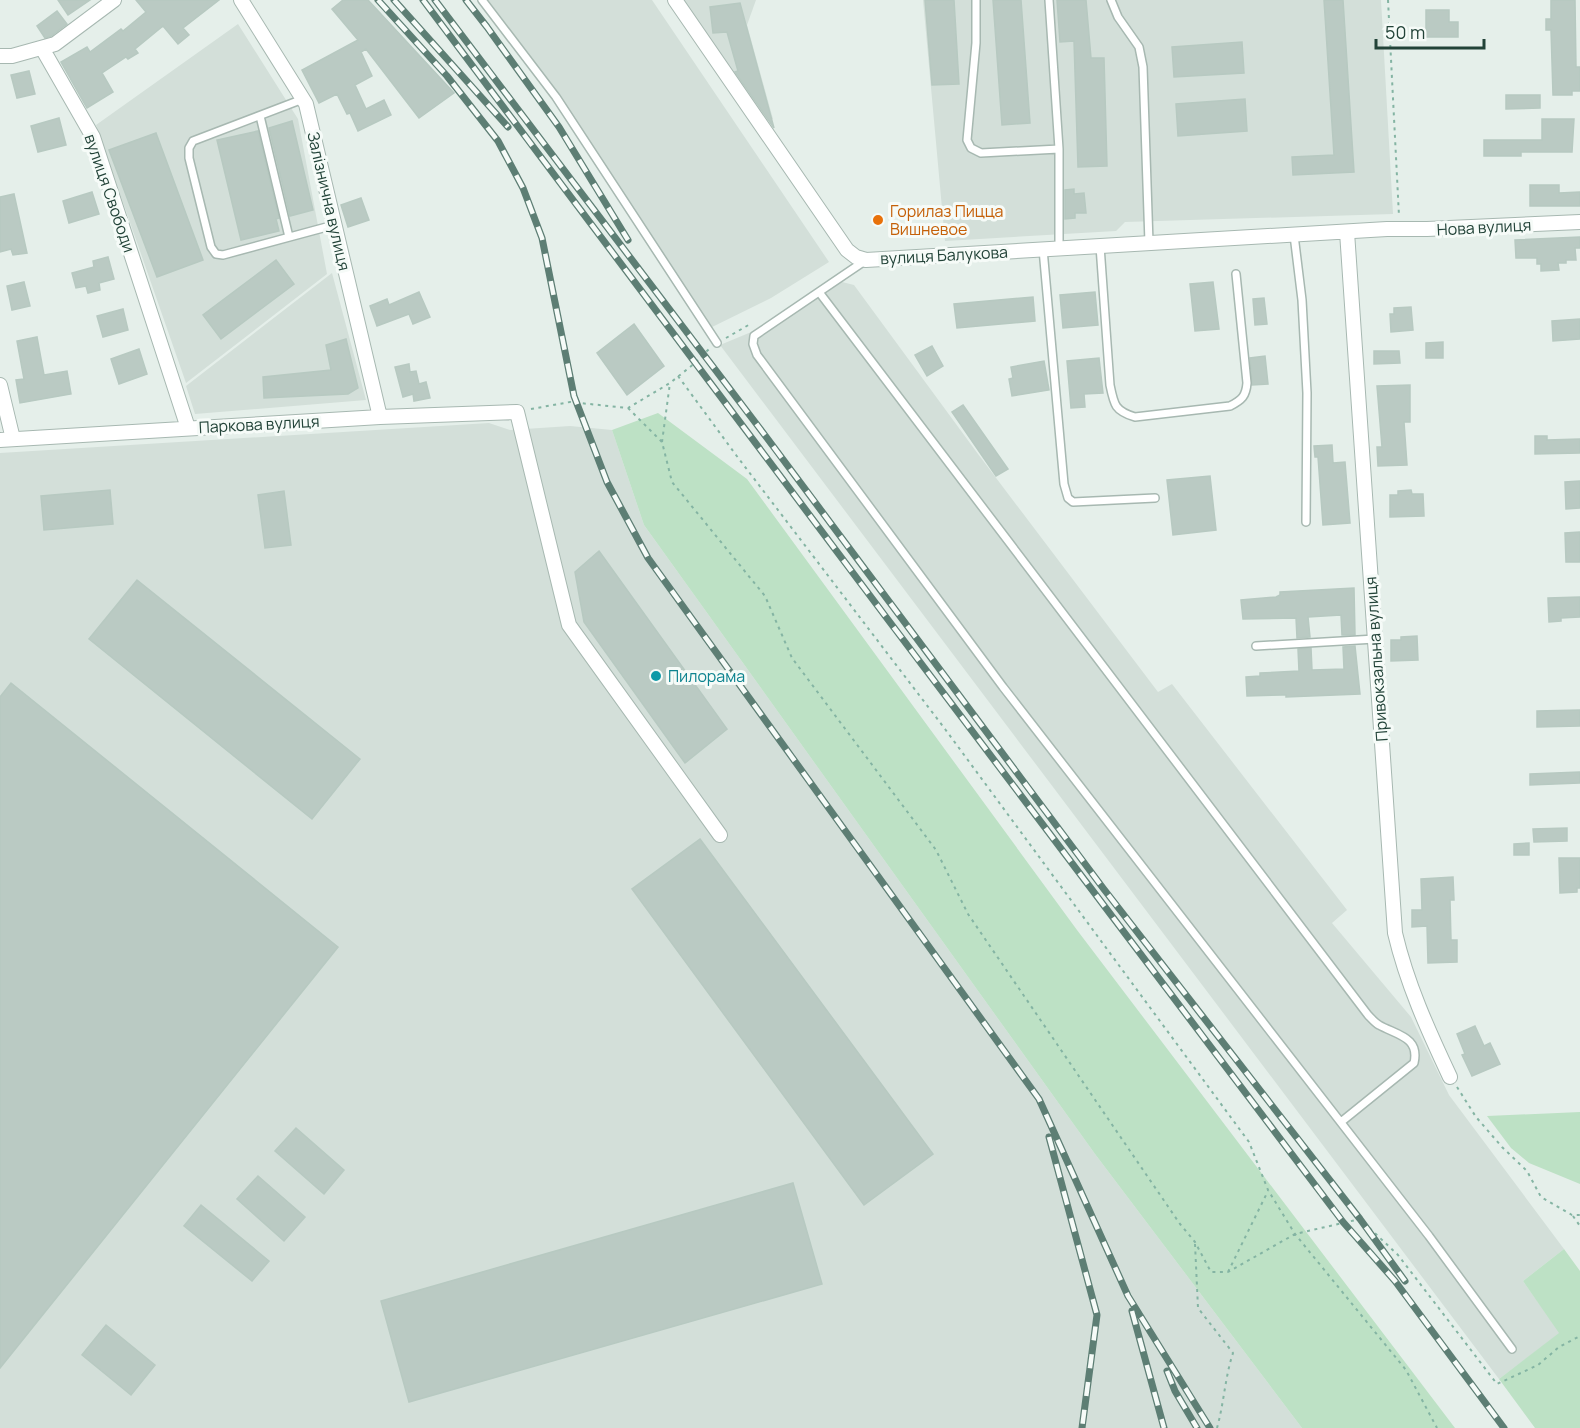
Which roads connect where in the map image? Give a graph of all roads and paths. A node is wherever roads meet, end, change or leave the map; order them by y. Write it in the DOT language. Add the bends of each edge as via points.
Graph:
graph roads {
  1 [pos="114,0"];
  2 [pos="241,0"];
  3 [pos="482,0"];
  4 [pos="675,0"];
  5 [pos="976,0"];
  6 [pos="1048,0"];
  7 [pos="1111,0"];
  8 [pos="1389,0"];
  9 [pos="42,48"];
  10 [pos="0,56"];
  11 [pos="303,99"];
  12 [pos="260,116"];
  13 [pos="1059,149"];
  14 [pos="1580,222"];
  15 [pos="334,225"];
  16 [pos="1394,229"];
  17 [pos="1347,232"];
  18 [pos="1294,235"];
  19 [pos="289,237"];
  20 [pos="1149,243"];
  21 [pos="1100,246"];
  22 [pos="1059,248"];
  23 [pos="1043,249"];
  24 [pos="866,260"];
  25 [pos="1236,274"];
  26 [pos="819,292"];
  27 [pos="755,321"];
  28 [pos="717,343"];
  29 [pos="678,376"];
  30 [pos="670,382"];
  31 [pos="0,385"];
  32 [pos="628,408"];
  33 [pos="517,412"];
  34 [pos="380,417"];
  35 [pos="188,428"];
  36 [pos="6,439"];
  37 [pos="662,442"];
  38 [pos="1155,498"];
  39 [pos="1306,522"];
  40 [pos="1375,639"];
  41 [pos="1256,646"];
  42 [pos="720,835"];
  43 [pos="1450,1077"];
  44 [pos="1341,1122"];
  45 [pos="1268,1191"];
  46 [pos="1572,1215"];
  47 [pos="1580,1215"];
  48 [pos="1580,1227"];
  49 [pos="1295,1234"];
  50 [pos="1195,1242"];
  51 [pos="1228,1272"];
  52 [pos="1580,1336"];
  53 [pos="1512,1349"];
  54 [pos="1217,1428"];
  55 [pos="1437,1428"];
  1 -- 9 [label="street" via="55,44"];
  2 -- 11 [label="street, Залізнична вулиця"];
  3 -- 28 [label="lane" via="556,97"];
  4 -- 24 [label="street, вулиця Балукова" via="847,250"];
  5 -- 13 [label="lane" via="967,140 971,148 981,153"];
  6 -- 13 [label="lane"];
  7 -- 20 [label="lane" via="1139,47 1143,67"];
  8 -- 16 [label="path"];
  9 -- 10 [label="street"];
  9 -- 35 [label="street, вулиця Свободи" via="93,136"];
  11 -- 12 [label="lane"];
  11 -- 15 [label="street, Залізнична вулиця"];
  12 -- 19 [label="lane"];
  12 -- 19 [label="lane" via="193,141 189,158 216,254"];
  13 -- 22 [label="lane"];
  14 -- 16 [label="street, Нова вулиця"];
  15 -- 19 [label="lane"];
  15 -- 34 [label="street, Залізнична вулиця"];
  16 -- 17 [label="street, Нова вулиця"];
  17 -- 18 [label="street, вулиця Балукова"];
  17 -- 40 [label="street, Привокзальна вулиця"];
  18 -- 20 [label="street, вулиця Балукова"];
  18 -- 39 [label="lane" via="1307,393"];
  20 -- 21 [label="street, вулиця Балукова"];
  21 -- 22 [label="street, вулиця Балукова"];
  21 -- 25 [label="lane" via="1113,401 1121,413 1135,417 1230,406 1246,394"];
  22 -- 23 [label="street, вулиця Балукова"];
  23 -- 24 [label="street, вулиця Балукова"];
  23 -- 38 [label="lane" via="1068,498 1073,502"];
  24 -- 26 [label="lane"];
  26 -- 44 [label="lane" via="754,336 757,355 1003,687"];
  26 -- 44 [label="lane" via="1368,1015 1411,1043 1416,1053 1414,1063"];
  27 -- 28 [label="path"];
  28 -- 29 [label="path"];
  29 -- 30 [label="path"];
  29 -- 45 [label="path" via="945,729 1249,1142"];
  30 -- 32 [label="path"];
  30 -- 37 [label="path"];
  31 -- 36 [label="street"];
  32 -- 33 [label="path" via="570,402"];
  32 -- 37 [label="path"];
  33 -- 34 [label="street, Паркова вулиця"];
  33 -- 42 [label="street" via="568,625"];
  34 -- 35 [label="street, Паркова вулиця"];
  35 -- 36 [label="street, Паркова вулиця"];
  37 -- 50 [label="path" via="672,482 765,596 792,658 936,850 968,914"];
  40 -- 41 [label="lane"];
  40 -- 43 [label="street, Привокзальна вулиця" via="1395,933 1402,965 1423,1020"];
  43 -- 46 [label="path" via="1476,1117 1527,1171 1541,1197"];
  44 -- 53 [label="lane"];
  45 -- 49 [label="path"];
  45 -- 51 [label="path"];
  46 -- 47 [label="path"];
  46 -- 48 [label="path"];
  49 -- 51 [label="path"];
  49 -- 52 [label="path" via="1360,1219 1398,1255 1497,1384 1538,1365"];
  49 -- 55 [label="path" via="1406,1370"];
  50 -- 51 [label="path" via="1211,1272"];
  50 -- 54 [label="path" via="1198,1308 1233,1353"];
}
